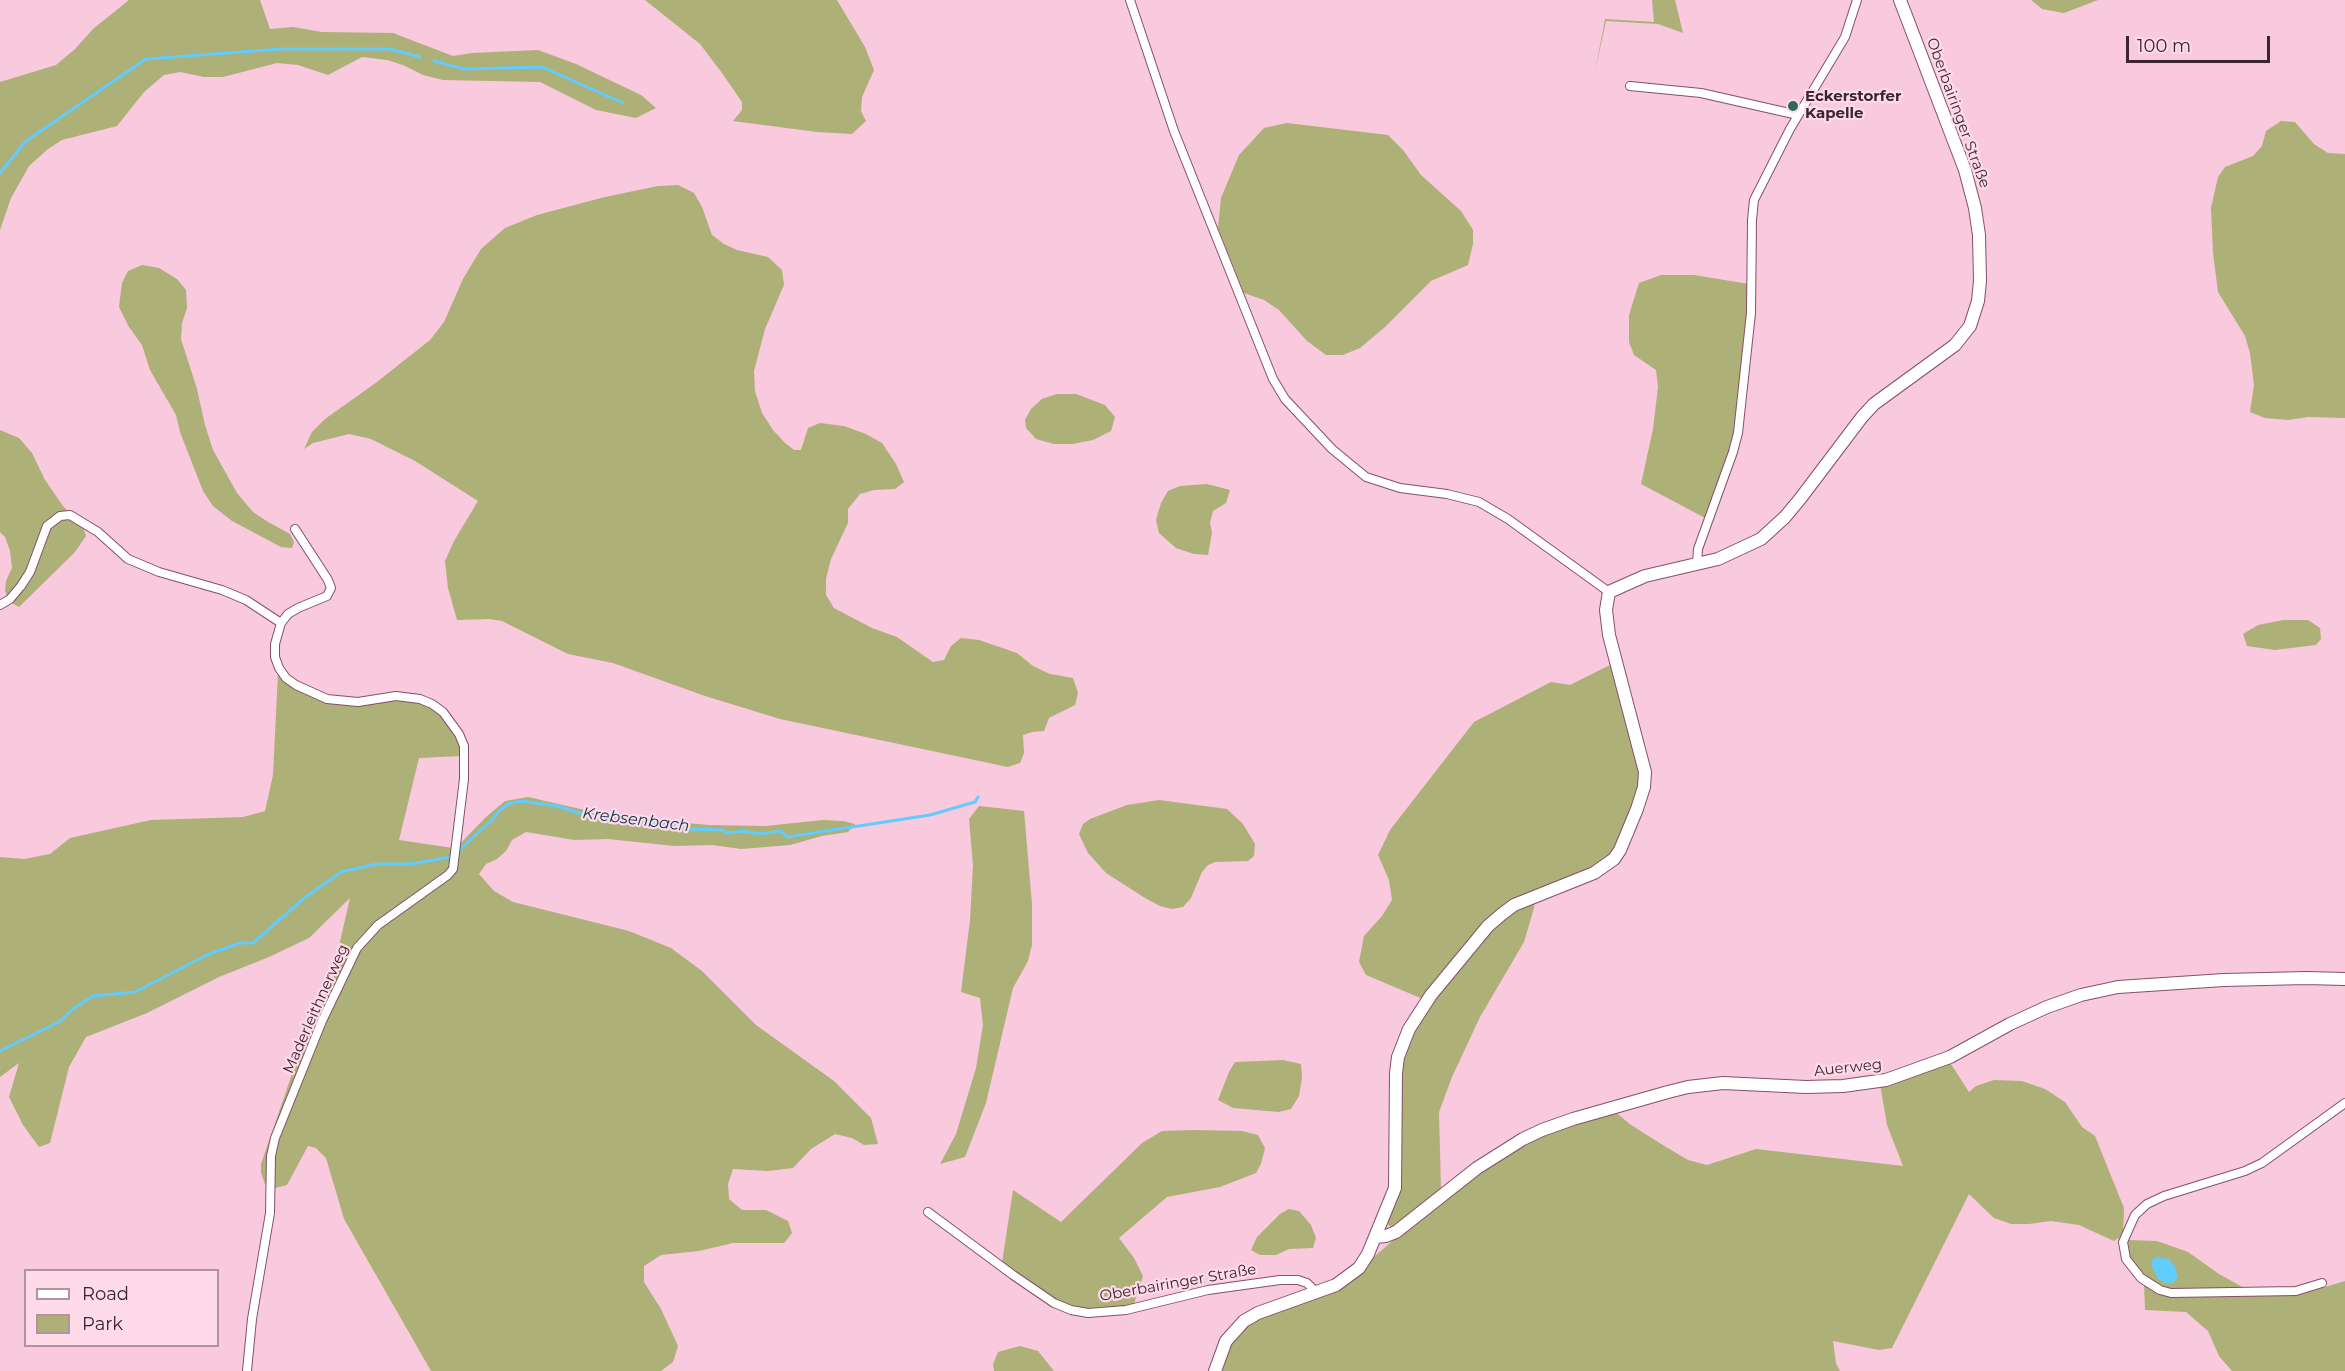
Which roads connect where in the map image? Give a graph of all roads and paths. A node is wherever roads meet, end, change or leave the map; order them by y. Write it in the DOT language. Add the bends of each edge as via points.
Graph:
graph roads {
  1 [pos="1130,0"];
  2 [pos="1857,0"];
  3 [pos="1900,0"];
  4 [pos="1630,86"];
  5 [pos="1798,115"];
  6 [pos="295,529"];
  7 [pos="1697,564"];
  8 [pos="1609,592"];
  9 [pos="0,605"];
  10 [pos="281,623"];
  11 [pos="2345,979"];
  12 [pos="2345,1103"];
  13 [pos="928,1212"];
  14 [pos="1376,1237"];
  15 [pos="2322,1283"];
  16 [pos="1316,1292"];
  17 [pos="247,1371"];
  18 [pos="1215,1371"];
  1 -- 8 [label="street" via="1174,131 1273,379 1285,399 1332,449 1366,477 1401,488 1479,502"];
  2 -- 5 [label="street" via="1841,46"];
  3 -- 7 [label="street, Oberbairinger Straße" via="1962,161 1975,208 1980,281 1975,315 1955,345 1862,417 1773,529 1732,554"];
  4 -- 5 [label="street" via="1701,93"];
  5 -- 7 [label="street" via="1754,200 1751,313 1738,433 1698,549"];
  6 -- 10 [label="street" via="331,588 327,596 298,608"];
  7 -- 8 [label="street, Oberbairinger Straße" via="1645,576"];
  8 -- 14 [label="street" via="1609,634 1645,772 1637,809 1614,860 1594,873 1514,905 1502,914 1456,963 1419,1012 1402,1044 1395,1073 1395,1188"];
  9 -- 10 [label="street" via="10,599 30,572 47,526 60,516 70,515 128,559 246,600"];
  10 -- 17 [label="street, Maderleithnerweg" via="275,657 286,678 305,690 342,702 396,696 420,699 452,722 465,756 455,854 448,875 378,925 357,948 274,1138 269,1223"];
  11 -- 14 [label="street, Auerweg" via="2244,979 2118,987 2047,1007 1950,1057 1886,1080 1806,1087 1723,1083 1668,1092 1573,1119 1523,1139 1477,1167 1396,1232"];
  12 -- 15 [label="street" via="2262,1163 2146,1204 2135,1215 2123,1242 2126,1259 2141,1278 2171,1293 2296,1291"];
  13 -- 16 [label="street, Oberbairinger Straße" via="1054,1303 1079,1312 1106,1313 1208,1290 1280,1280 1308,1283"];
  14 -- 16 [label="street" via="1353,1272 1336,1285"];
  16 -- 18 [label="street" via="1244,1321 1226,1341"];
}
